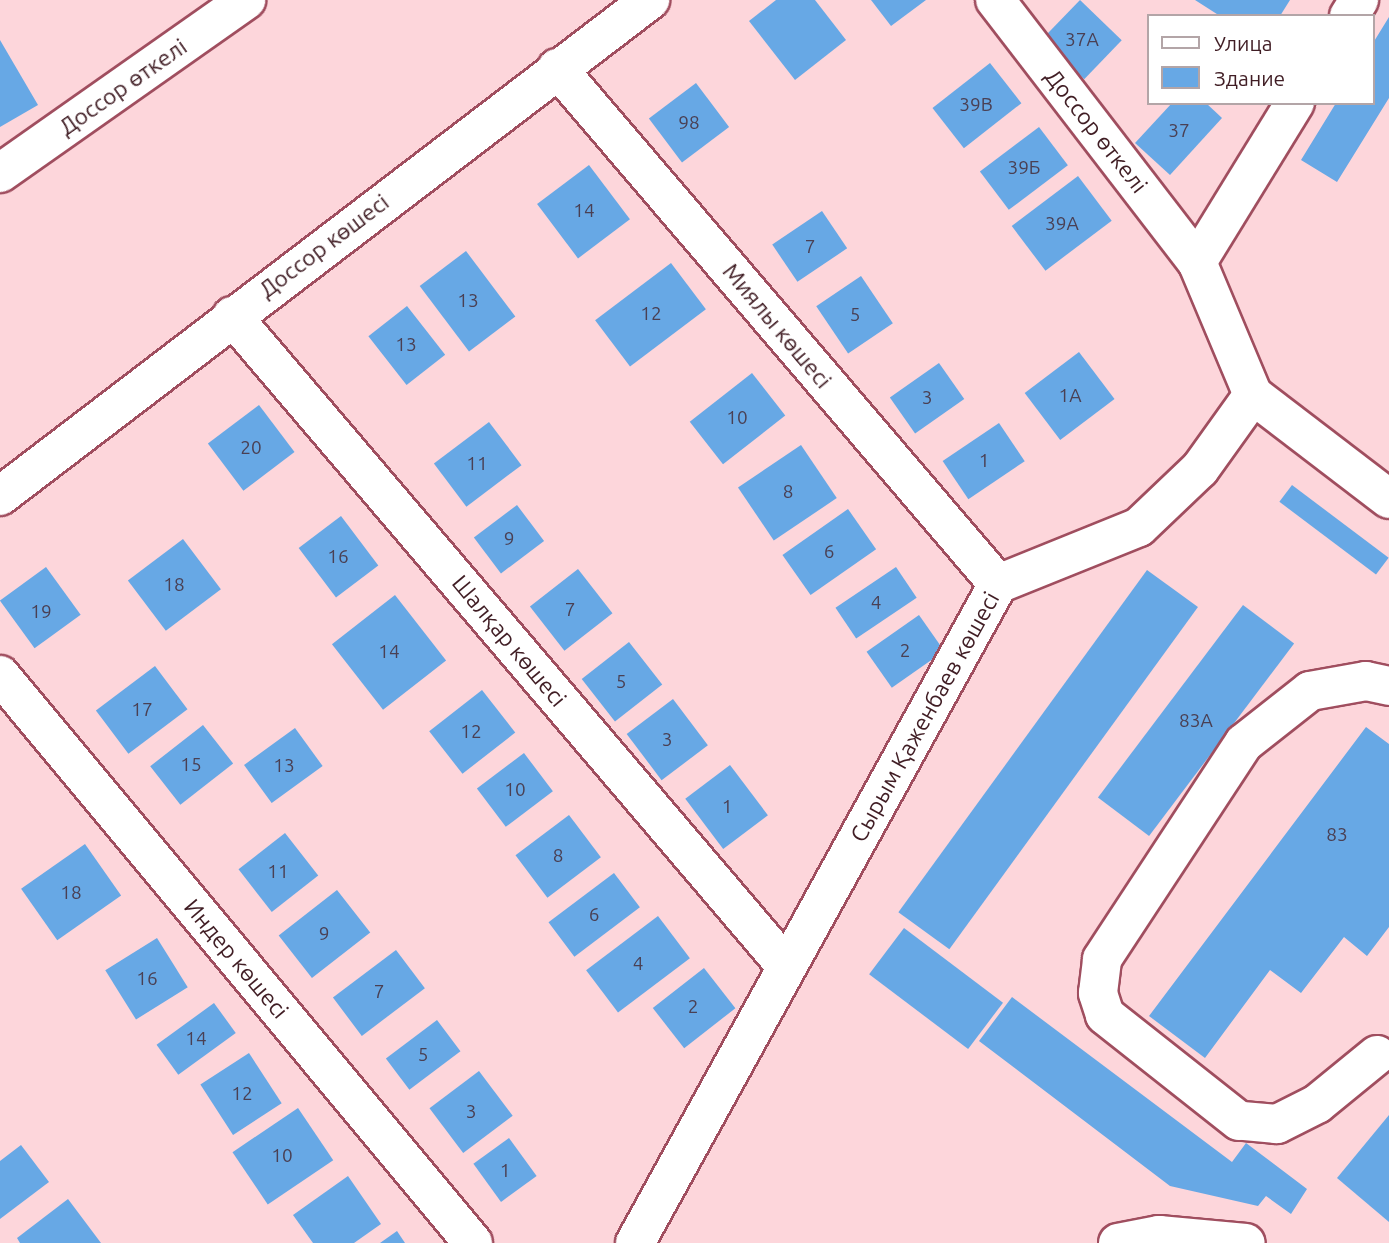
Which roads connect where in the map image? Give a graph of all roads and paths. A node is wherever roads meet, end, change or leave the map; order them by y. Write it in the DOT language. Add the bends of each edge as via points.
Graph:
graph roads {
  1 [pos="246,0"];
  2 [pos="650,0"];
  3 [pos="995,0"];
  4 [pos="557,68"];
  5 [pos="1294,105"];
  6 [pos="0,173"];
  7 [pos="1197,262"];
  8 [pos="232,316"];
  9 [pos="1254,394"];
  10 [pos="0,496"];
  11 [pos="1389,499"];
  12 [pos="998,584"];
  13 [pos="0,675"];
  14 [pos="1389,686"];
  15 [pos="786,967"];
  16 [pos="1377,1055"];
  17 [pos="473,1243"];
  18 [pos="635,1243"];
  19 [pos="1118,1243"];
  20 [pos="1246,1243"];
  1 -- 6 [label="street, Доссор өткелі"];
  2 -- 4 [label="street, Доссор көшесі"];
  3 -- 7 [label="street, Доссор өткелі"];
  4 -- 8 [label="street, Доссор көшесі"];
  4 -- 12 [label="street, Миялы көшесі"];
  5 -- 7 [label="street"];
  7 -- 9 [label="street"];
  8 -- 10 [label="street, Доссор көшесі"];
  8 -- 15 [label="street, Шалқар көшесі"];
  9 -- 11 [label="street"];
  9 -- 12 [label="street, Сырым Қаженбаев көшесі" via="1200,469 1139,527"];
  12 -- 15 [label="street, Сырым Қаженбаев көшесі"];
  13 -- 17 [label="street, Индер көшесі"];
  14 -- 16 [label="street" via="1366,681 1310,691 1244,743 1102,959 1098,993 1105,1015 1239,1121 1277,1124 1317,1104"];
  15 -- 18 [label="street, Сырым Қаженбаев көшесі"];
  19 -- 20 [label="street" via="1159,1235"];
}
